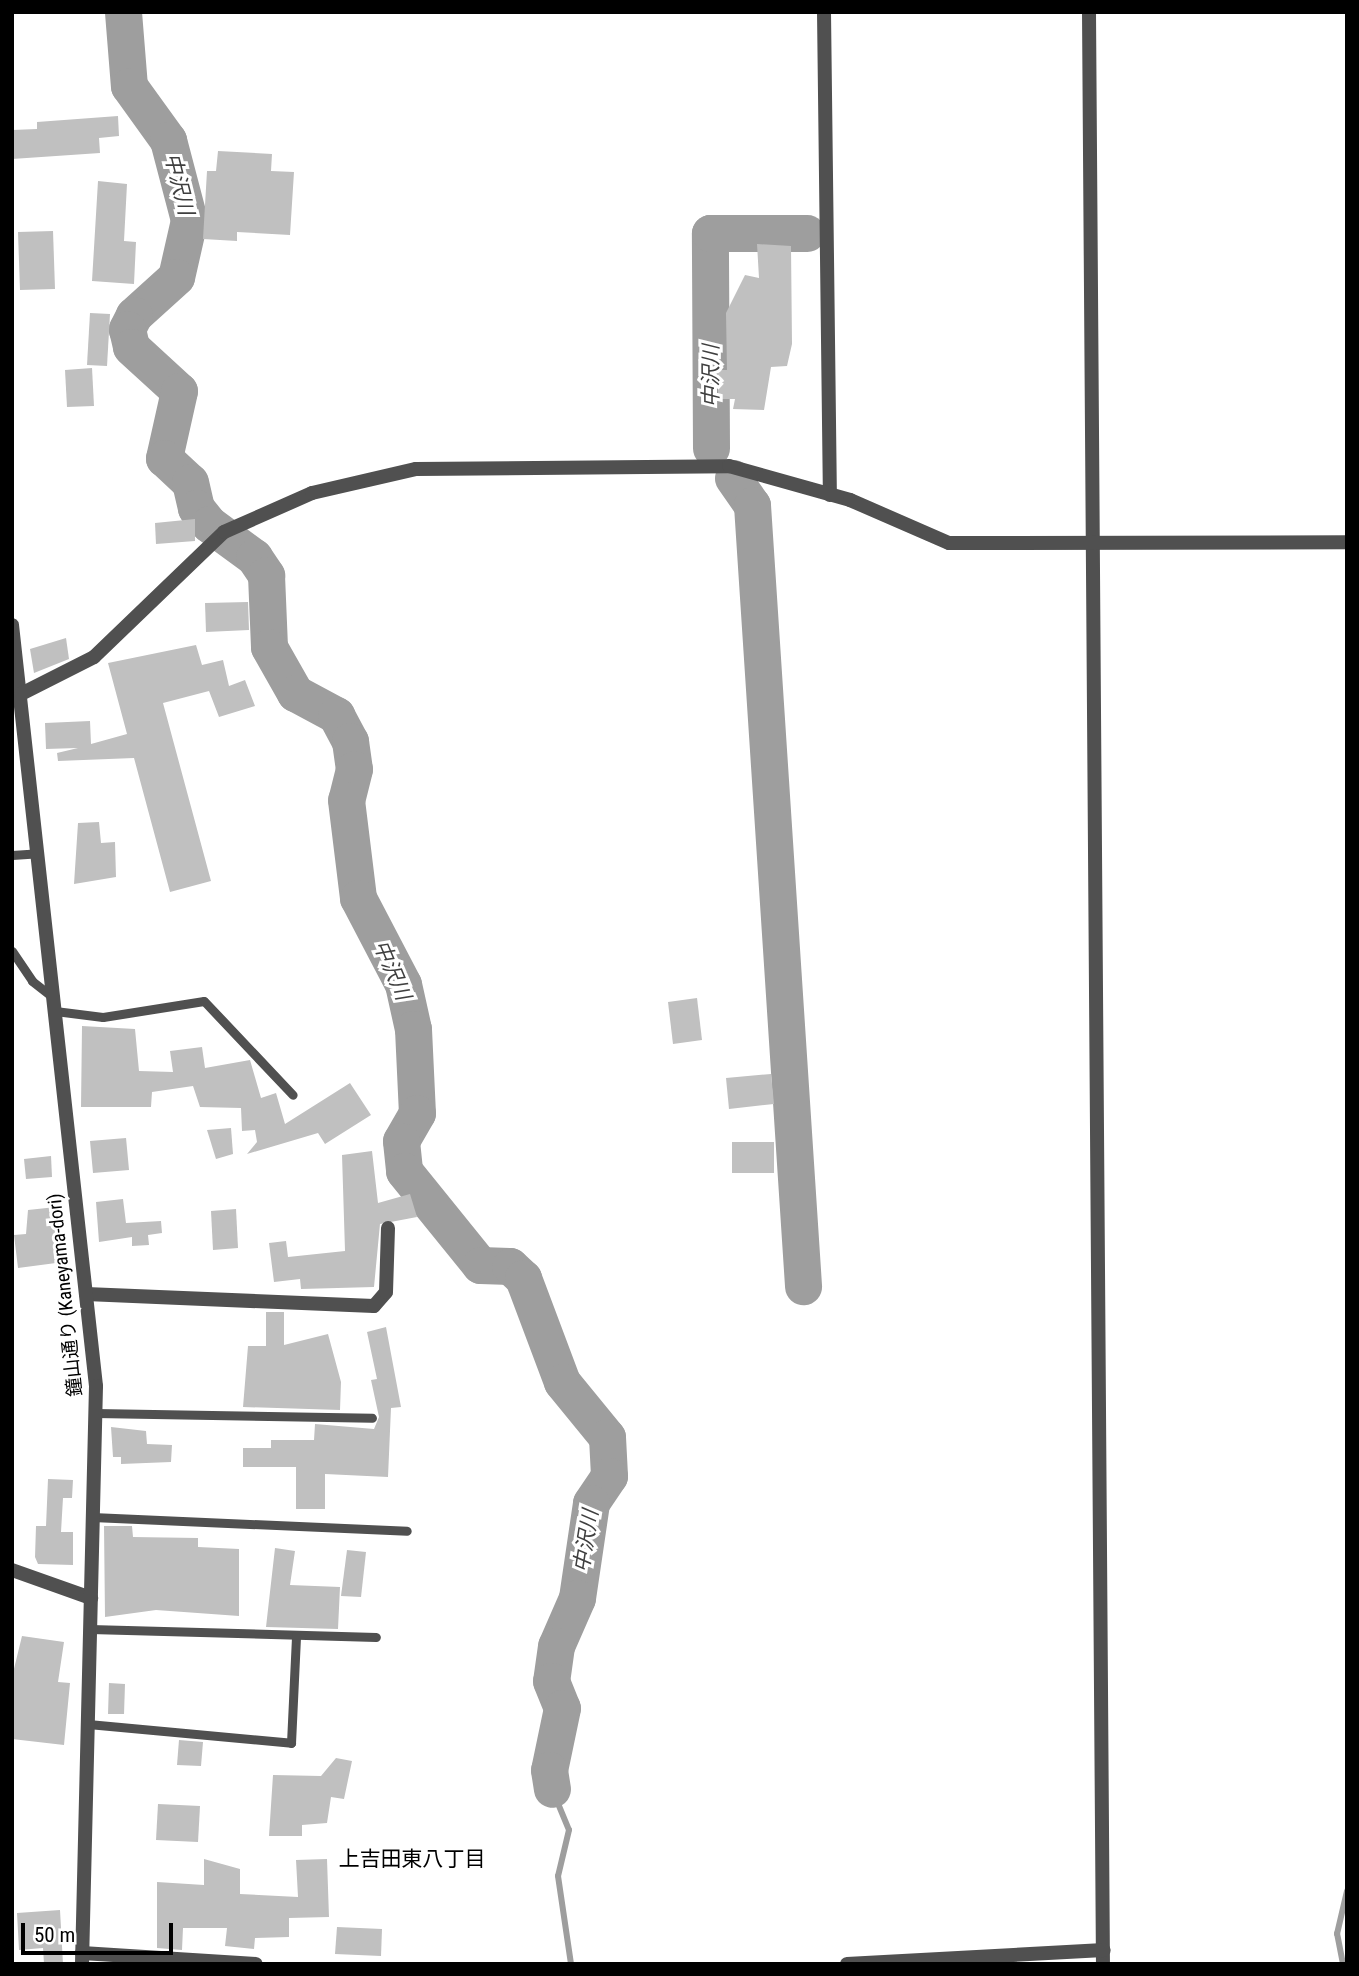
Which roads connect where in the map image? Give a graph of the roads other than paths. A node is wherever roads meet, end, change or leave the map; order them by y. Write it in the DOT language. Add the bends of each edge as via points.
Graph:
graph roads {
  1 [pos="824,12"];
  2 [pos="1089,12"];
  3 [pos="830,495"];
  4 [pos="1093,542"];
  5 [pos="1347,542"];
  6 [pos="12,625"];
  7 [pos="16,696"];
  8 [pos="38,853"];
  9 [pos="12,855"];
  10 [pos="12,951"];
  11 [pos="55,1004"];
  12 [pos="293,1095"];
  13 [pos="388,1228"];
  14 [pos="86,1294"];
  15 [pos="95,1413"];
  16 [pos="372,1418"];
  17 [pos="92,1517"];
  18 [pos="407,1531"];
  19 [pos="12,1570"];
  20 [pos="91,1598"];
  21 [pos="90,1629"];
  22 [pos="296,1634"];
  23 [pos="376,1637"];
  24 [pos="88,1724"];
  25 [pos="1103,1957"];
  26 [pos="82,1958"];
  27 [pos="256,1964"];
  28 [pos="847,1964"];
  1 -- 3 [label="street"];
  2 -- 4 [label="street"];
  3 -- 4 [label="street" via="949,542"];
  3 -- 7 [label="street" via="729,466 416,469 312,493 224,532 103,649"];
  4 -- 5 [label="street"];
  4 -- 25 [label="street"];
  6 -- 7 [label="street, 鐘山通り (Kaneyama-dori)"];
  7 -- 8 [label="street, 鐘山通り (Kaneyama-dori)"];
  8 -- 9 [label="lane"];
  8 -- 11 [label="street, 鐘山通り (Kaneyama-dori)"];
  10 -- 11 [label="lane"];
  11 -- 12 [label="lane" via="103,1017 204,1001"];
  11 -- 14 [label="street, 鐘山通り (Kaneyama-dori)"];
  13 -- 14 [label="street" via="386,1292 374,1306"];
  14 -- 15 [label="street, 鐘山通り (Kaneyama-dori)"];
  15 -- 16 [label="lane"];
  15 -- 17 [label="street, 鐘山通り (Kaneyama-dori)"];
  17 -- 18 [label="lane"];
  17 -- 20 [label="street, 鐘山通り (Kaneyama-dori)"];
  19 -- 20 [label="street"];
  20 -- 21 [label="street, 鐘山通り (Kaneyama-dori)"];
  21 -- 22 [label="lane"];
  21 -- 24 [label="street, 鐘山通り (Kaneyama-dori)"];
  22 -- 23 [label="lane"];
  22 -- 24 [label="lane" via="291,1743"];
  24 -- 26 [label="street, 鐘山通り (Kaneyama-dori)"];
  25 -- 28 [label="street"];
  26 -- 27 [label="street"];
}
